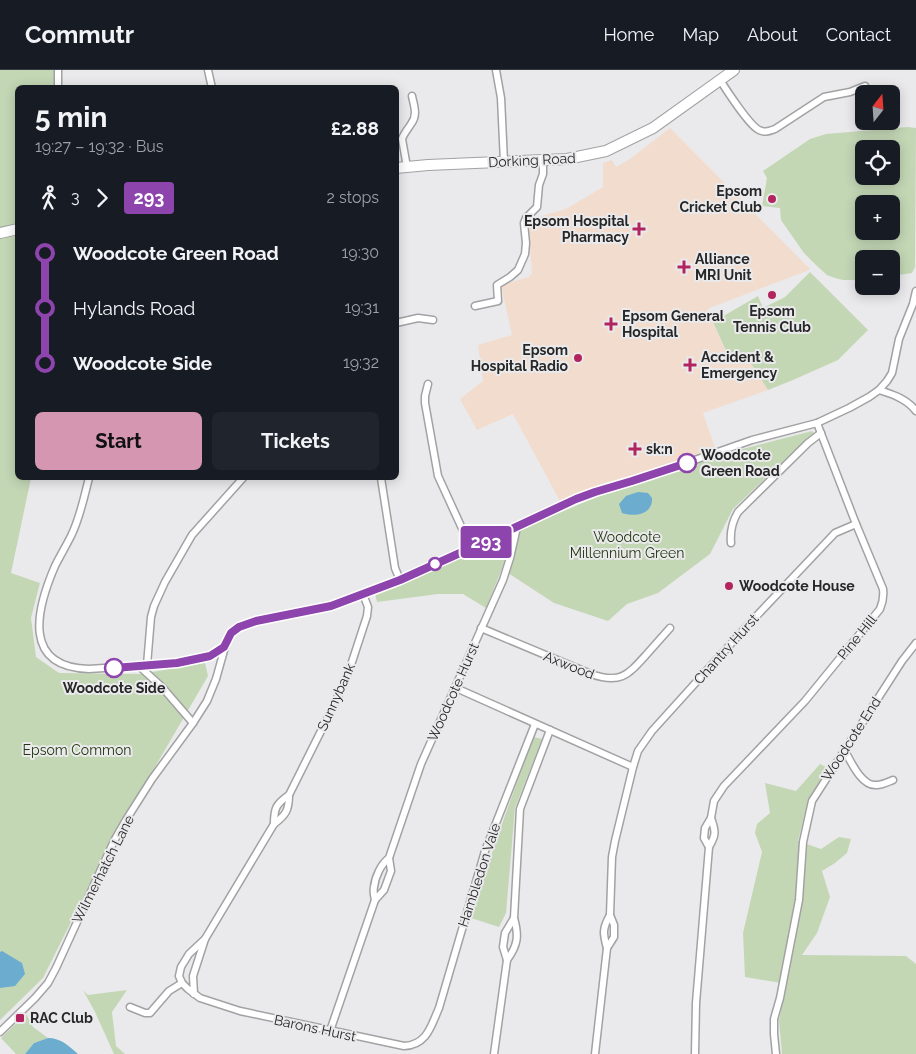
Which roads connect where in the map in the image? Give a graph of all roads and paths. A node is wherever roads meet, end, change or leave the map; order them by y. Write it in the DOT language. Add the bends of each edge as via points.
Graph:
graph roads {
  1 [pos="58,70"];
  2 [pos="208,70"];
  3 [pos="496,70"];
  4 [pos="734,70"];
  5 [pos="720,80"];
  6 [pos="58,85"];
  7 [pos="211,85"];
  8 [pos="855,90"];
  9 [pos="412,96"];
  10 [pos="543,161"];
  11 [pos="504,162"];
  12 [pos="401,168"];
  13 [pos="15,230"];
  14 [pos="0,233"];
  15 [pos="916,291"];
  16 [pos="474,306"];
  17 [pos="433,320"];
  18 [pos="399,322"];
  19 [pos="428,384"];
  20 [pos="879,390"];
  21 [pos="916,411"];
  22 [pos="817,423"];
  23 [pos="821,433"];
  24 [pos="88,480"];
  25 [pos="241,480"];
  26 [pos="381,480"];
  27 [pos="856,524"];
  28 [pos="517,527"];
  29 [pos="731,543"];
  30 [pos="471,548"];
  31 [pos="400,580"];
  32 [pos="363,594"];
  33 [pos="481,628"];
  34 [pos="670,628"];
  35 [pos="916,644"];
  36 [pos="224,647"];
  37 [pos="148,665"];
  38 [pos="140,666"];
  39 [pos="456,688"];
  40 [pos="193,723"];
  41 [pos="535,724"];
  42 [pos="550,730"];
  43 [pos="845,751"];
  44 [pos="632,768"];
  45 [pos="893,780"];
  46 [pos="288,795"];
  47 [pos="711,818"];
  48 [pos="274,824"];
  49 [pos="709,847"];
  50 [pos="389,858"];
  51 [pos="375,900"];
  52 [pos="610,916"];
  53 [pos="514,918"];
  54 [pos="205,939"];
  55 [pos="607,948"];
  56 [pos="507,960"];
  57 [pos="182,983"];
  58 [pos="194,994"];
  59 [pos="130,1007"];
  60 [pos="430,1028"];
  61 [pos="330,1031"];
  62 [pos="0,1032"];
  63 [pos="494,1054"];
  64 [pos="595,1054"];
  65 [pos="695,1054"];
  66 [pos="776,1054"];
  1 -- 6 [label="street"];
  2 -- 7 [label="street"];
  3 -- 11 [label="street" via="502,110"];
  4 -- 5 [label="highway, Dorking Road"];
  5 -- 8 [label="street" via="754,126 766,132 824,96"];
  5 -- 10 [label="highway, Dorking Road" via="653,128 613,148 583,157"];
  9 -- 12 [label="street" via="414,120 402,139"];
  10 -- 11 [label="highway, Dorking Road"];
  10 -- 16 [label="street" via="537,207 524,223 526,254 518,270 497,285 498,301"];
  11 -- 12 [label="highway, Dorking Road"];
  13 -- 14 [label="highway"];
  15 -- 20 [label="street" via="899,339 892,373"];
  17 -- 18 [label="street" via="418,318"];
  19 -- 30 [label="street" via="425,403 438,476"];
  20 -- 21 [label="street" via="908,403"];
  20 -- 22 [label="street"];
  22 -- 23 [label="street, Pine Hill"];
  22 -- 28 [label="street" via="752,440 595,492"];
  23 -- 27 [label="street, Pine Hill"];
  23 -- 29 [label="street" via="738,512 730,530"];
  24 -- 38 [label="street" via="73,530 44,595 40,616 41,643 55,660 68,666 89,669"];
  25 -- 37 [label="street" via="192,535 165,582 151,617"];
  26 -- 31 [label="street" via="395,568"];
  27 -- 44 [label="street, Chantry Hurst" via="835,533 747,626 652,731 638,751"];
  27 -- 47 [label="street, Pine Hill" via="883,589 880,609 805,701 724,786 714,801"];
  28 -- 30 [label="street"];
  28 -- 33 [label="street, Woodcote Hurst" via="503,580"];
  30 -- 31 [label="street"];
  31 -- 32 [label="street"];
  32 -- 36 [label="street" via="331,606 249,623 231,633"];
  32 -- 46 [label="street, Sunnybank" via="368,607 367,616 349,671"];
  33 -- 34 [label="street, Axwood" via="604,678 627,675"];
  33 -- 39 [label="street, Woodcote Hurst"];
  35 -- 43 [label="street, Woodcote End"];
  36 -- 37 [label="street" via="196,660"];
  36 -- 40 [label="street, Wilmerhatch Lane" via="216,679"];
  37 -- 38 [label="street"];
  38 -- 40 [label="street"];
  39 -- 41 [label="street"];
  39 -- 50 [label="street, Woodcote Hurst" via="422,764"];
  40 -- 62 [label="street, Wilmerhatch Lane" via="152,779 114,841 48,983"];
  41 -- 42 [label="street"];
  41 -- 60 [label="street, Hambledon Vale" via="485,851"];
  42 -- 44 [label="street"];
  42 -- 53 [label="street" via="520,809"];
  43 -- 45 [label="street" via="861,778 867,782 877,786"];
  43 -- 66 [label="street, Woodcote End" via="812,801 803,842 798,900 774,1019"];
  44 -- 52 [label="street, Chantry Hurst" via="612,857"];
  46 -- 48 [label="street, Sunnybank" via="274,812"];
  46 -- 48 [label="street, Sunnybank" via="289,807 283,818"];
  47 -- 49 [label="street, Pine Hill" via="716,830"];
  47 -- 49 [label="street, Pine Hill" via="704,828 704,838"];
  48 -- 54 [label="street, Sunnybank"];
  49 -- 65 [label="street, Pine Hill" via="696,1002"];
  50 -- 51 [label="street, Woodcote Hurst" via="391,871 384,890"];
  50 -- 51 [label="street, Woodcote Hurst" via="380,868 374,887"];
  51 -- 61 [label="street, Woodcote Hurst"];
  52 -- 55 [label="street" via="604,925"];
  52 -- 55 [label="street" via="614,937"];
  53 -- 56 [label="street" via="505,933 503,947"];
  53 -- 56 [label="street" via="518,930 515,949"];
  54 -- 57 [label="street, Sunnybank" via="181,967 179,976"];
  54 -- 58 [label="street, Sunnybank" via="192,976"];
  55 -- 64 [label="street"];
  56 -- 63 [label="street"];
  57 -- 58 [label="street"];
  57 -- 59 [label="street" via="150,1013"];
  58 -- 61 [label="street, Barons Hurst" via="240,1012"];
  60 -- 61 [label="street, Barons Hurst" via="426,1036 412,1046"];
}
